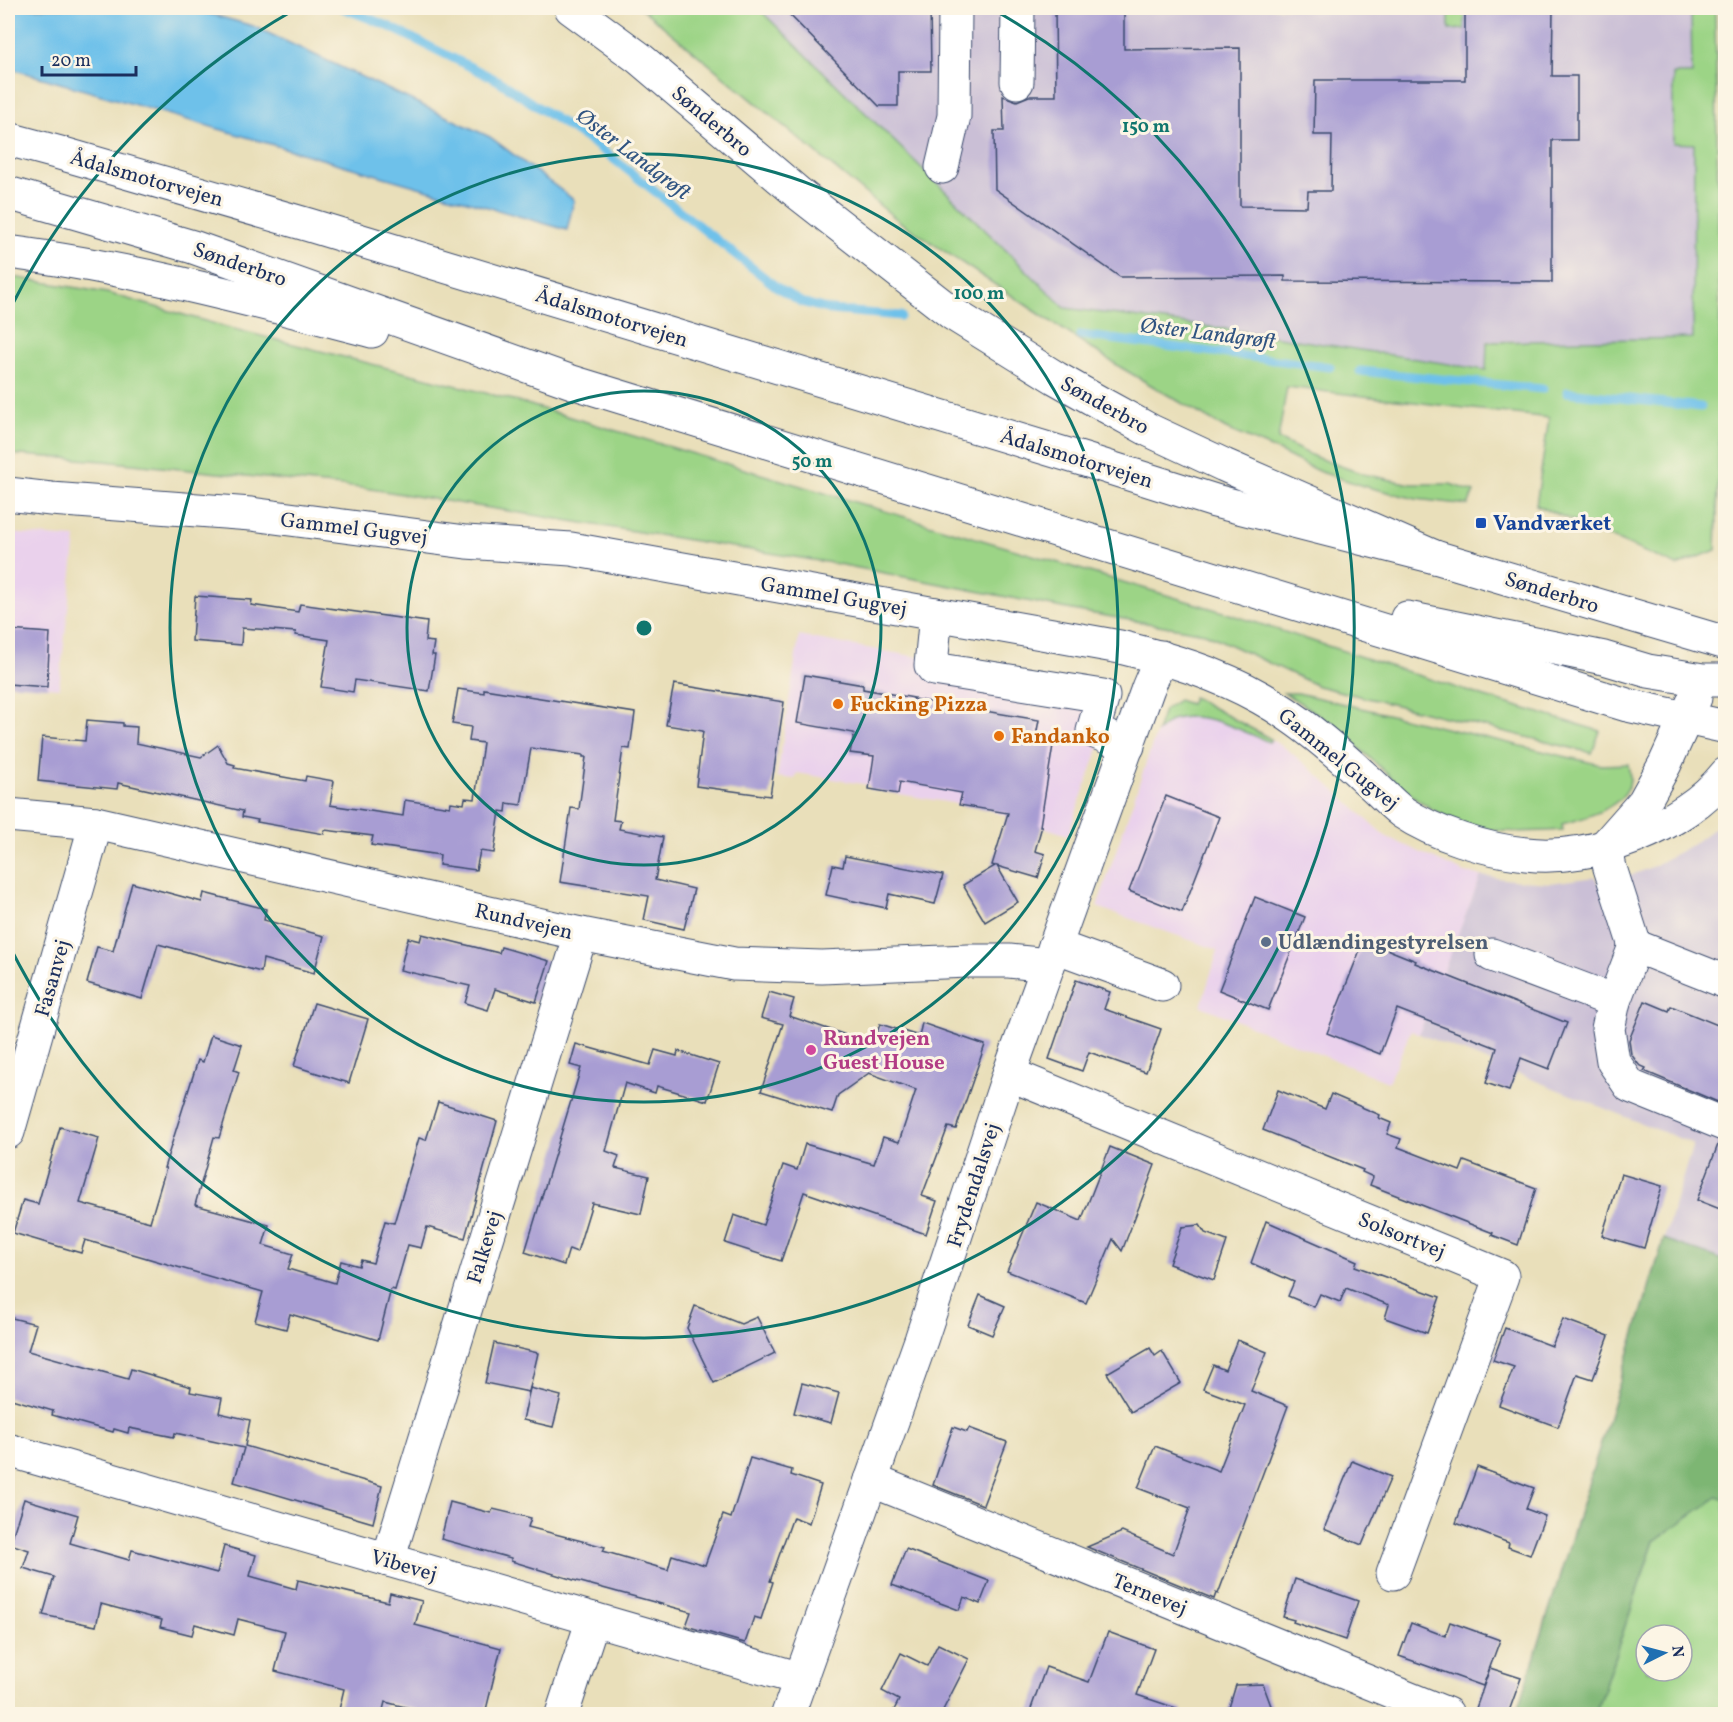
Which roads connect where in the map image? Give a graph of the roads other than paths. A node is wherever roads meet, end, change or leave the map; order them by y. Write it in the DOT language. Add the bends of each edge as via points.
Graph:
graph roads {
  1 [pos="571,8"];
  2 [pos="955,8"];
  3 [pos="1018,8"];
  4 [pos="1017,82"];
  5 [pos="8,139"];
  6 [pos="942,167"];
  7 [pos="8,193"];
  8 [pos="8,252"];
  9 [pos="572,382"];
  10 [pos="8,494"];
  11 [pos="1436,557"];
  12 [pos="1220,581"];
  13 [pos="936,614"];
  14 [pos="1724,638"];
  15 [pos="1161,657"];
  16 [pos="1718,686"];
  17 [pos="1685,718"];
  18 [pos="1725,727"];
  19 [pos="1128,746"];
  20 [pos="1725,774"];
  21 [pos="8,815"];
  22 [pos="96,823"];
  23 [pos="1605,846"];
  24 [pos="581,934"];
  25 [pos="1635,946"];
  26 [pos="1492,955"];
  27 [pos="1052,956"];
  28 [pos="1725,982"];
  29 [pos="1162,985"];
  30 [pos="1614,1001"];
  31 [pos="1010,1074"];
  32 [pos="1725,1125"];
  33 [pos="8,1132"];
  34 [pos="8,1450"];
  35 [pos="871,1480"];
  36 [pos="388,1560"];
  37 [pos="1393,1573"];
  38 [pos="593,1619"];
  39 [pos="801,1679"];
  40 [pos="1434,1712"];
  41 [pos="562,1714"];
  42 [pos="788,1714"];
  1 -- 11 [label="main road, Sønderbro" via="639,58 798,193 953,314 1151,431"];
  2 -- 6 [label="main road" via="954,116"];
  3 -- 4 [label="main road"];
  5 -- 11 [label="main road, Ådalsmotorvejen" via="309,225 1215,501"];
  7 -- 9 [label="main road, Sønderbro" via="193,247"];
  8 -- 9 [label="main road, Sønderbro" via="182,282"];
  9 -- 12 [label="main road, Sønderbro"];
  10 -- 13 [label="main road, Gammel Gugvej" via="251,514 466,542 571,549"];
  11 -- 14 [label="main road, Sønderbro"];
  12 -- 16 [label="main road" via="1604,658"];
  12 -- 17 [label="main road, Sønderbro" via="1627,705"];
  13 -- 15 [label="main road, Gammel Gugvej"];
  13 -- 19 [label="main road" via="931,665 934,669 1103,696 1093,731"];
  14 -- 16 [label="main road"];
  15 -- 19 [label="main road, Frydendalsvej"];
  15 -- 23 [label="main road, Gammel Gugvej" via="1231,683 1276,707 1329,746 1402,811 1446,834 1527,855 1566,854"];
  16 -- 17 [label="main road" via="1714,702"];
  17 -- 18 [label="main road, Sønderbro"];
  17 -- 23 [label="main road" via="1644,802"];
  19 -- 27 [label="main road, Frydendalsvej"];
  20 -- 23 [label="main road, Gammel Gugvej" via="1698,802 1668,822"];
  21 -- 22 [label="main road, Rundvejen"];
  22 -- 24 [label="main road, Rundvejen"];
  22 -- 33 [label="main road, Fasanvej"];
  23 -- 25 [label="main road"];
  24 -- 27 [label="main road, Rundvejen" via="734,964 822,967"];
  24 -- 36 [label="main road, Falkevej"];
  25 -- 28 [label="main road"];
  25 -- 30 [label="main road"];
  26 -- 30 [label="main road"];
  27 -- 29 [label="main road, Rundvejen"];
  27 -- 31 [label="main road, Frydendalsvej"];
  30 -- 32 [label="main road" via="1608,1029 1613,1061 1630,1086"];
  31 -- 35 [label="main road, Frydendalsvej"];
  31 -- 37 [label="main road, Solsortvej" via="1502,1276"];
  34 -- 36 [label="main road, Vibevej"];
  35 -- 39 [label="main road, Frydendalsvej"];
  35 -- 40 [label="main road, Ternevej"];
  36 -- 38 [label="main road, Vibevej"];
  38 -- 39 [label="main road, Vibevej"];
  38 -- 41 [label="main road"];
  39 -- 42 [label="main road, Frydendalsvej"];
}
